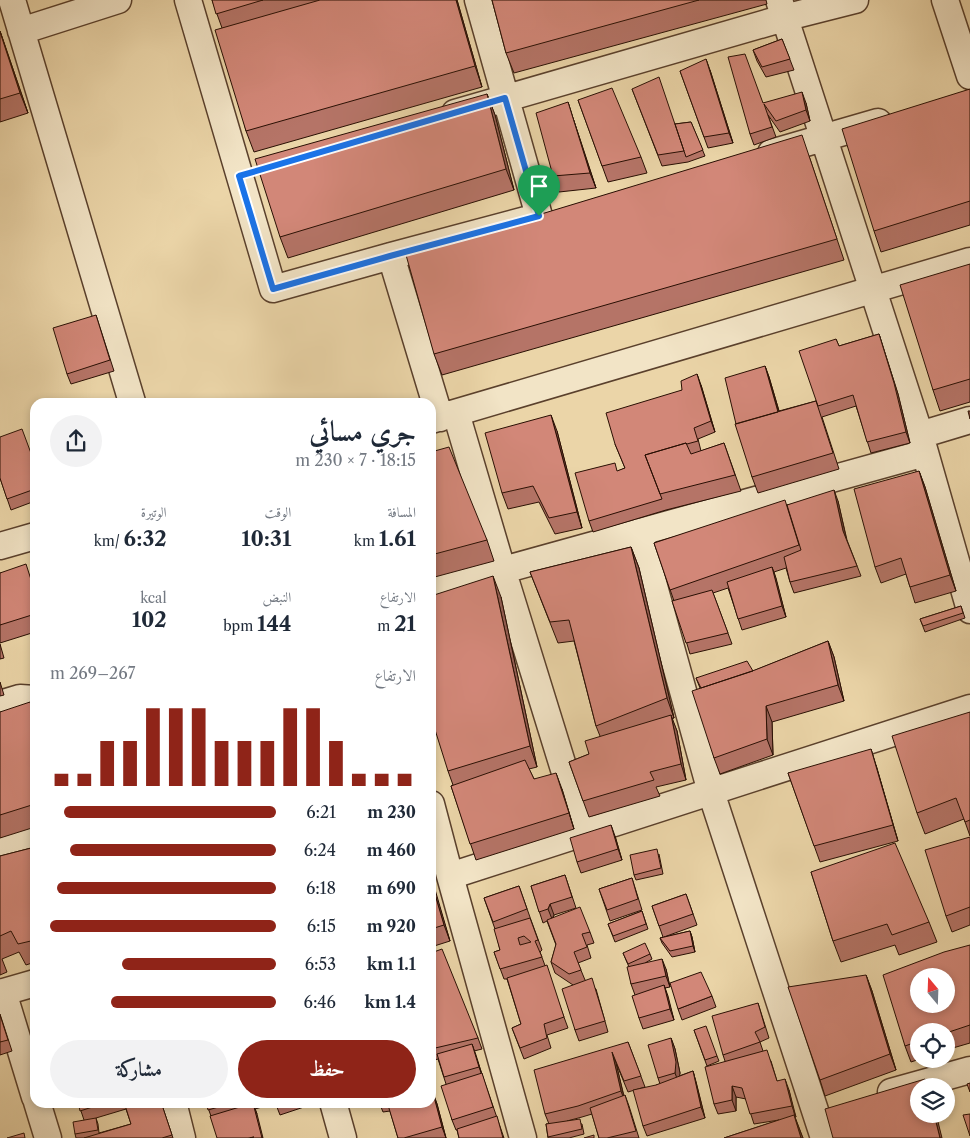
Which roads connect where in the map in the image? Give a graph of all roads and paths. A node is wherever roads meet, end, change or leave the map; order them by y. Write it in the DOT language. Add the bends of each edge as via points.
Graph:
graph roads {
  1 [pos="118,0"];
  2 [pos="188,0"];
  3 [pos="478,0"];
  4 [pos="854,0"];
  5 [pos="945,0"];
  6 [pos="781,9"];
  7 [pos="13,19"];
  8 [pos="967,89"];
  9 [pos="505,98"];
  10 [pos="897,116"];
  11 [pos="429,120"];
  12 [pos="824,138"];
  13 [pos="748,159"];
  14 [pos="390,256"];
  15 [pos="970,261"];
  16 [pos="873,290"];
  17 [pos="131,398"];
  18 [pos="436,398"];
  19 [pos="436,398"];
  20 [pos="442,417"];
  21 [pos="970,420"];
  22 [pos="922,444"];
  23 [pos="639,532"];
  24 [pos="30,537"];
  25 [pos="0,546"];
  26 [pos="502,569"];
  27 [pos="436,589"];
  28 [pos="970,610"];
  29 [pos="30,699"];
  30 [pos="0,704"];
  31 [pos="970,708"];
  32 [pos="711,792"];
  33 [pos="436,823"];
  34 [pos="584,834"];
  35 [pos="30,835"];
  36 [pos="0,844"];
  37 [pos="450,876"];
  38 [pos="30,984"];
  39 [pos="1,992"];
  40 [pos="970,1070"];
  41 [pos="30,1082"];
  42 [pos="870,1098"];
  43 [pos="842,1106"];
  44 [pos="39,1108"];
  45 [pos="174,1108"];
  46 [pos="334,1108"];
  47 [pos="806,1116"];
  48 [pos="48,1138"];
  49 [pos="182,1138"];
  50 [pos="342,1138"];
  51 [pos="523,1138"];
  52 [pos="824,1138"];
  1 -- 7 [label="street"];
  2 -- 14 [label="street" via="212,48 248,173 273,289"];
  3 -- 9 [label="street"];
  4 -- 6 [label="street"];
  5 -- 8 [label="street"];
  6 -- 9 [label="street"];
  6 -- 12 [label="street"];
  7 -- 17 [label="street"];
  9 -- 11 [label="street"];
  9 -- 14 [label="street" via="548,214"];
  10 -- 12 [label="street"];
  12 -- 13 [label="street"];
  12 -- 16 [label="street"];
  14 -- 18 [label="street"];
  15 -- 16 [label="street"];
  16 -- 20 [label="street"];
  16 -- 22 [label="street"];
  19 -- 20 [label="street"];
  20 -- 26 [label="street"];
  21 -- 22 [label="street"];
  22 -- 23 [label="street"];
  22 -- 28 [label="street"];
  23 -- 26 [label="street"];
  23 -- 32 [label="street"];
  24 -- 25 [label="street"];
  26 -- 27 [label="street"];
  26 -- 34 [label="street"];
  29 -- 30 [label="street"];
  31 -- 32 [label="street"];
  32 -- 34 [label="street"];
  32 -- 47 [label="street"];
  33 -- 37 [label="street"];
  34 -- 37 [label="street"];
  35 -- 36 [label="street"];
  37 -- 51 [label="street"];
  38 -- 39 [label="street"];
  39 -- 41 [label="street"];
  40 -- 42 [label="street"];
  43 -- 47 [label="street"];
  44 -- 48 [label="street"];
  45 -- 49 [label="street"];
  46 -- 50 [label="street"];
  47 -- 52 [label="street"];
}
